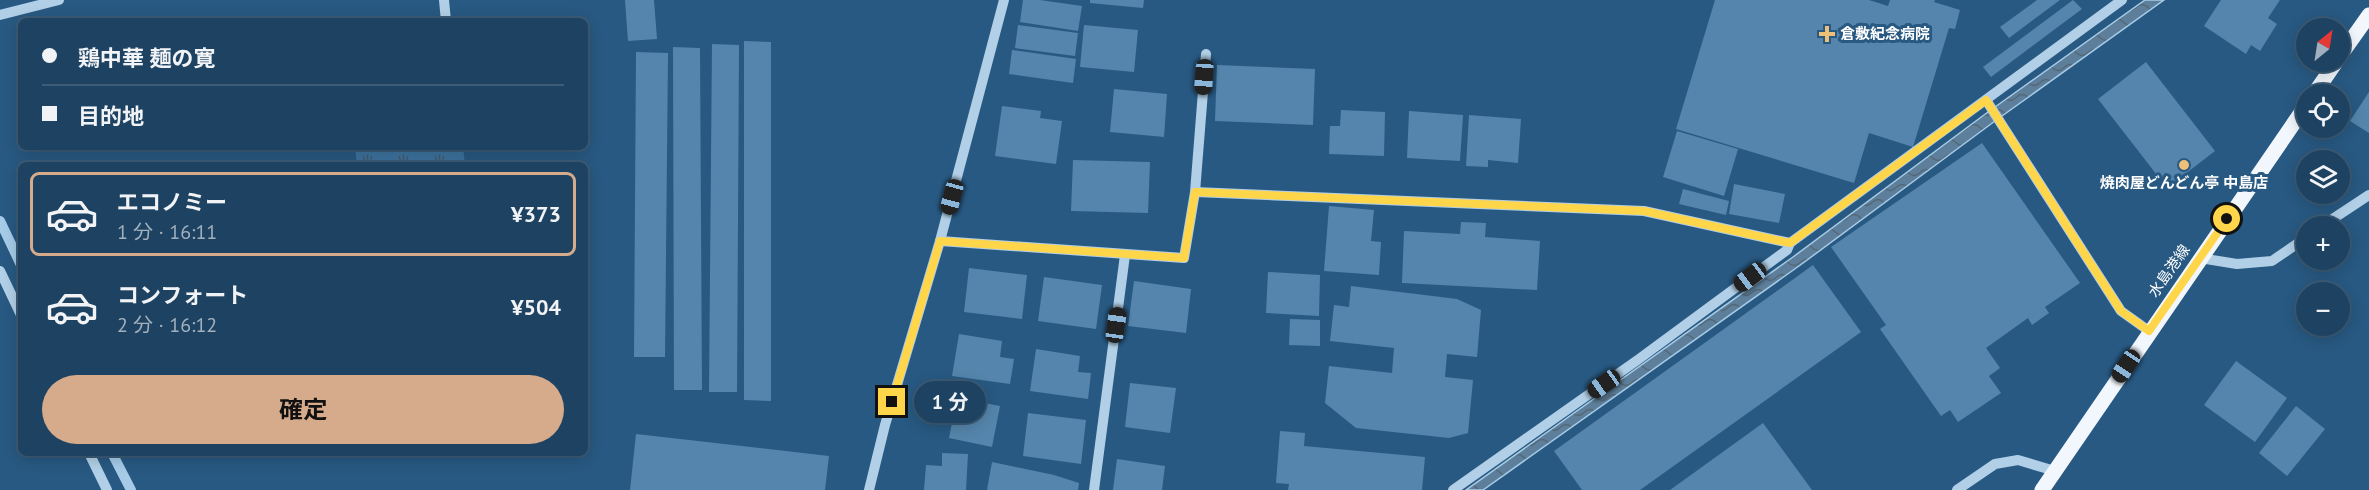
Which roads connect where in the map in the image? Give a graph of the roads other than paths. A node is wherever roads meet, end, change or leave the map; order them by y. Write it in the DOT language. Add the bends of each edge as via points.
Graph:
graph roads {
  1 [pos="60,0"];
  2 [pos="444,0"];
  3 [pos="1004,0"];
  4 [pos="2122,0"];
  5 [pos="0,15"];
  6 [pos="2369,15"];
  7 [pos="446,18"];
  8 [pos="2350,42"];
  9 [pos="1206,54"];
  10 [pos="1988,103"];
  11 [pos="2296,120"];
  12 [pos="1195,192"];
  13 [pos="2369,195"];
  14 [pos="2337,216"];
  15 [pos="940,241"];
  16 [pos="1790,243"];
  17 [pos="2296,245"];
  18 [pos="1125,255"];
  19 [pos="2200,258"];
  20 [pos="0,271"];
  21 [pos="18,309"];
  22 [pos="2149,331"];
  23 [pos="90,456"];
  24 [pos="2055,471"];
  25 [pos="107,490"];
  26 [pos="869,490"];
  27 [pos="1094,490"];
  28 [pos="1453,490"];
  29 [pos="1957,490"];
  30 [pos="2042,490"];
  1 -- 5 [label="street"];
  2 -- 7 [label="street"];
  3 -- 15 [label="street"];
  4 -- 10 [label="street"];
  6 -- 8 [label="main road"];
  9 -- 12 [label="street"];
  10 -- 16 [label="street"];
  10 -- 22 [label="street" via="2121,311"];
  11 -- 19 [label="main road, 水島港線"];
  12 -- 16 [label="street" via="1644,211"];
  12 -- 18 [label="street" via="1184,258"];
  13 -- 14 [label="street"];
  15 -- 18 [label="street"];
  15 -- 26 [label="street"];
  16 -- 28 [label="street" via="1787,250 1639,360"];
  17 -- 19 [label="street" via="2272,261 2237,264"];
  18 -- 27 [label="street"];
  19 -- 22 [label="main road, 水島港線"];
  20 -- 21 [label="street"];
  22 -- 24 [label="main road, 水島港線"];
  23 -- 25 [label="street"];
  24 -- 29 [label="street" via="2018,460 1995,464"];
  24 -- 30 [label="main road, 水島港線"];
}
